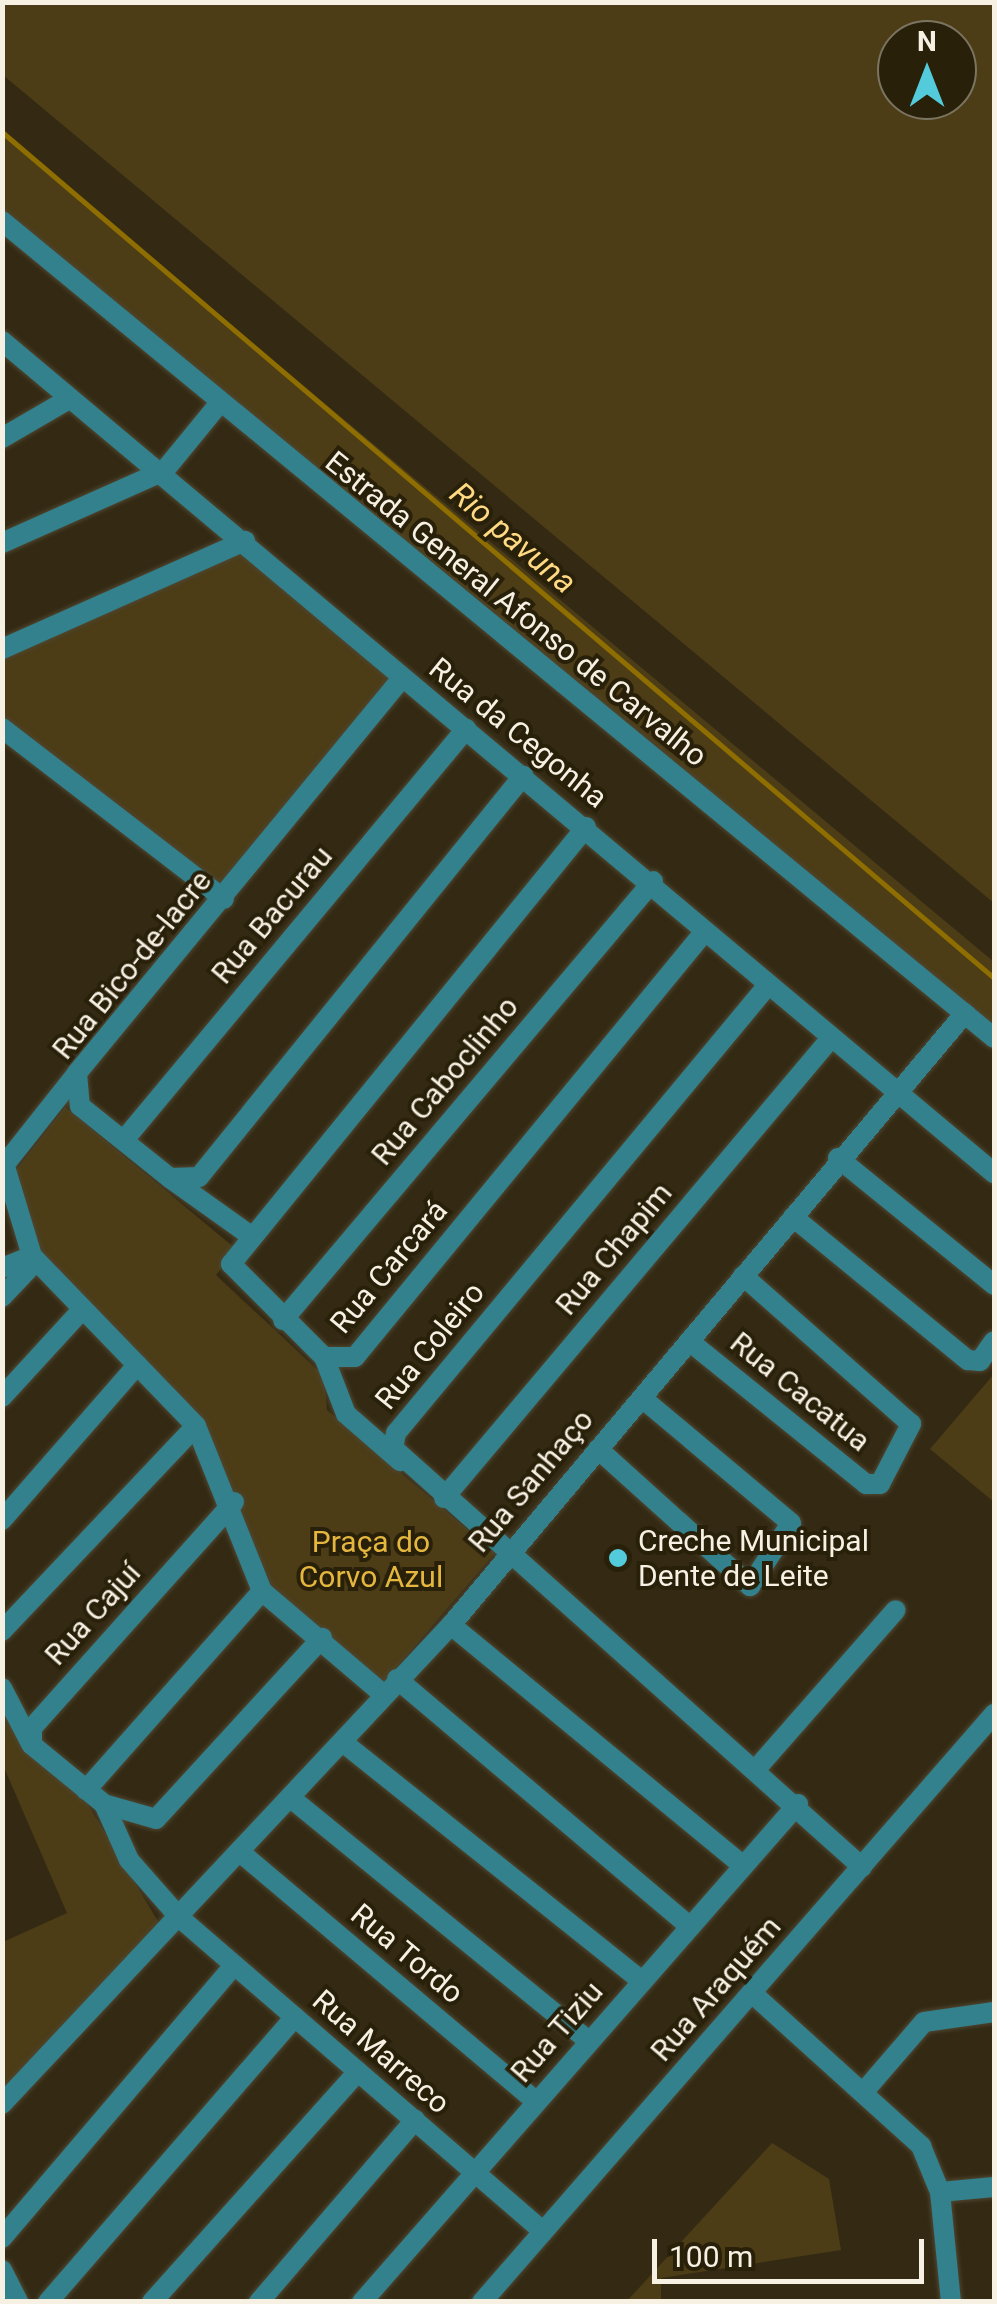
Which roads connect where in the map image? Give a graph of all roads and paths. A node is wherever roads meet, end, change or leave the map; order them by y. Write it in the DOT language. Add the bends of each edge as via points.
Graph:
graph roads {
  1 [pos="2,222"];
  2 [pos="4,343"];
  3 [pos="70,399"];
  4 [pos="218,405"];
  5 [pos="2,438"];
  6 [pos="164,471"];
  7 [pos="244,541"];
  8 [pos="2,543"];
  9 [pos="2,650"];
  10 [pos="402,678"];
  11 [pos="2,728"];
  12 [pos="466,729"];
  13 [pos="523,776"];
  14 [pos="586,827"];
  15 [pos="653,881"];
  16 [pos="224,898"];
  17 [pos="705,931"];
  18 [pos="768,985"];
  19 [pos="965,1013"];
  20 [pos="831,1038"];
  21 [pos="994,1038"];
  22 [pos="77,1073"];
  23 [pos="897,1090"];
  24 [pos="124,1140"];
  25 [pos="838,1158"];
  26 [pos="4,1164"];
  27 [pos="994,1173"];
  28 [pos="170,1178"];
  29 [pos="792,1217"];
  30 [pos="251,1236"];
  31 [pos="34,1259"];
  32 [pos="2,1268"];
  33 [pos="742,1276"];
  34 [pos="994,1285"];
  35 [pos="2,1296"];
  36 [pos="79,1313"];
  37 [pos="283,1320"];
  38 [pos="689,1341"];
  39 [pos="994,1342"];
  40 [pos="324,1357"];
  41 [pos="137,1365"];
  42 [pos="2,1397"];
  43 [pos="642,1398"];
  44 [pos="196,1426"];
  45 [pos="598,1449"];
  46 [pos="400,1462"];
  47 [pos="444,1498"];
  48 [pos="234,1502"];
  49 [pos="2,1520"];
  50 [pos="508,1554"];
  51 [pos="262,1591"];
  52 [pos="896,1610"];
  53 [pos="452,1625"];
  54 [pos="2,1631"];
  55 [pos="322,1638"];
  56 [pos="390,1687"];
  57 [pos="2,1688"];
  58 [pos="994,1714"];
  59 [pos="986,1737"];
  60 [pos="344,1744"];
  61 [pos="32,1746"];
  62 [pos="758,1768"];
  63 [pos="86,1790"];
  64 [pos="292,1799"];
  65 [pos="104,1804"];
  66 [pos="798,1804"];
  67 [pos="241,1853"];
  68 [pos="744,1866"];
  69 [pos="862,1867"];
  70 [pos="180,1918"];
  71 [pos="690,1927"];
  72 [pos="234,1965"];
  73 [pos="642,1980"];
  74 [pos="753,1994"];
  75 [pos="994,2012"];
  76 [pos="295,2017"];
  77 [pos="589,2041"];
  78 [pos="358,2072"];
  79 [pos="867,2088"];
  80 [pos="536,2102"];
  81 [pos="2,2104"];
  82 [pos="415,2120"];
  83 [pos="474,2171"];
  84 [pos="994,2188"];
  85 [pos="940,2192"];
  86 [pos="543,2231"];
  87 [pos="2,2238"];
  88 [pos="2,2270"];
  89 [pos="18,2302"];
  90 [pos="48,2302"];
  91 [pos="152,2302"];
  92 [pos="259,2302"];
  93 [pos="362,2302"];
  94 [pos="482,2302"];
  95 [pos="951,2302"];
  1 -- 4 [label="street, Estrada General Afonso de Carvalho"];
  2 -- 3 [label="street, Rua da Cegonha"];
  3 -- 5 [label="street"];
  3 -- 6 [label="street, Rua da Cegonha"];
  4 -- 6 [label="street"];
  4 -- 19 [label="street, Estrada General Afonso de Carvalho"];
  6 -- 7 [label="street, Rua da Cegonha"];
  6 -- 8 [label="street"];
  7 -- 9 [label="street"];
  7 -- 10 [label="street, Rua da Cegonha"];
  10 -- 12 [label="street, Rua da Cegonha"];
  10 -- 16 [label="street, Rua Bico-de-lacre"];
  11 -- 16 [label="street"];
  12 -- 13 [label="street, Rua da Cegonha"];
  12 -- 24 [label="street, Rua Bacurau"];
  13 -- 14 [label="street, Rua da Cegonha"];
  13 -- 28 [label="street" via="199,1177"];
  14 -- 15 [label="street, Rua da Cegonha"];
  14 -- 30 [label="street, Rua Carcará"];
  15 -- 17 [label="street, Rua da Cegonha"];
  15 -- 37 [label="street, Rua Caboclinho"];
  16 -- 22 [label="street, Rua Bico-de-lacre"];
  17 -- 18 [label="street, Rua da Cegonha"];
  17 -- 40 [label="street, Rua Carcará" via="356,1357"];
  18 -- 20 [label="street, Rua da Cegonha"];
  18 -- 46 [label="street, Rua Coleiro" via="396,1433"];
  19 -- 21 [label="street, Estrada General Afonso de Carvalho"];
  19 -- 23 [label="street, Rua Sanhaço"];
  20 -- 23 [label="street, Rua da Cegonha"];
  20 -- 47 [label="street, Rua Chapim"];
  22 -- 24 [label="street, Rua Bico-de-lacre" via="80,1106"];
  22 -- 26 [label="street"];
  23 -- 25 [label="street, Rua Sanhaço"];
  23 -- 27 [label="street, Rua da Cegonha"];
  24 -- 28 [label="street, Rua Bico-de-lacre"];
  25 -- 29 [label="street, Rua Sanhaço"];
  25 -- 34 [label="street"];
  26 -- 31 [label="street"];
  28 -- 30 [label="street, Rua Bico-de-lacre"];
  29 -- 33 [label="street, Rua Sanhaço"];
  29 -- 39 [label="street" via="968,1360 980,1361"];
  30 -- 37 [label="street, Rua Carcará" via="231,1270"];
  31 -- 32 [label="street"];
  31 -- 35 [label="street"];
  31 -- 36 [label="street"];
  33 -- 38 [label="street, Rua Sanhaço"];
  33 -- 38 [label="street, Rua Cacatua" via="911,1424 880,1484 866,1484"];
  36 -- 41 [label="street"];
  36 -- 42 [label="street"];
  37 -- 40 [label="street, Rua Carcará"];
  38 -- 43 [label="street, Rua Sanhaço"];
  40 -- 46 [label="street" via="346,1414"];
  41 -- 44 [label="street"];
  41 -- 49 [label="street"];
  43 -- 45 [label="street, Rua Sanhaço"];
  43 -- 45 [label="street" via="792,1524 750,1586"];
  44 -- 48 [label="street"];
  44 -- 54 [label="street"];
  45 -- 50 [label="street, Rua Sanhaço"];
  46 -- 47 [label="street, Rua Coleiro"];
  47 -- 50 [label="street, Rua Coleiro"];
  48 -- 51 [label="street"];
  48 -- 61 [label="street, Rua Cajuí" via="32,1728"];
  50 -- 53 [label="street, Rua Sanhaço"];
  50 -- 62 [label="street, Rua Coleiro"];
  51 -- 55 [label="street"];
  51 -- 63 [label="street"];
  52 -- 62 [label="street"];
  53 -- 56 [label="street, Rua Sanhaço"];
  53 -- 68 [label="street"];
  55 -- 56 [label="street"];
  55 -- 65 [label="street" via="162,1815"];
  56 -- 60 [label="street, Rua Sanhaço"];
  56 -- 71 [label="street"];
  57 -- 61 [label="street"];
  58 -- 59 [label="street, Rua Araquém"];
  59 -- 69 [label="street, Rua Araquém"];
  60 -- 64 [label="street, Rua Sanhaço"];
  60 -- 73 [label="street"];
  61 -- 63 [label="street"];
  62 -- 66 [label="street, Rua Coleiro"];
  63 -- 65 [label="street"];
  64 -- 67 [label="street, Rua Sanhaço"];
  64 -- 77 [label="street"];
  65 -- 70 [label="street, Rua Marreco" via="129,1860"];
  66 -- 68 [label="street, Rua Tiziu"];
  66 -- 69 [label="street, Rua Coleiro"];
  67 -- 70 [label="street, Rua Sanhaço"];
  67 -- 80 [label="street, Rua Tordo"];
  68 -- 71 [label="street, Rua Tiziu"];
  69 -- 74 [label="street, Rua Araquém"];
  70 -- 72 [label="street, Rua Marreco"];
  70 -- 81 [label="street, Rua Sanhaço"];
  71 -- 73 [label="street, Rua Tiziu"];
  72 -- 76 [label="street, Rua Marreco"];
  72 -- 87 [label="street"];
  73 -- 77 [label="street, Rua Tiziu"];
  74 -- 79 [label="street"];
  74 -- 86 [label="street, Rua Araquém"];
  75 -- 79 [label="street" via="924,2022"];
  76 -- 78 [label="street, Rua Marreco"];
  76 -- 90 [label="street"];
  77 -- 80 [label="street, Rua Tiziu"];
  78 -- 82 [label="street, Rua Marreco"];
  78 -- 91 [label="street"];
  79 -- 85 [label="street" via="910,2130"];
  80 -- 83 [label="street, Rua Tiziu"];
  82 -- 83 [label="street, Rua Marreco"];
  82 -- 92 [label="street"];
  83 -- 86 [label="street, Rua Marreco"];
  83 -- 93 [label="street, Rua Tiziu"];
  84 -- 85 [label="street"];
  85 -- 95 [label="street"];
  86 -- 94 [label="street, Rua Araquém"];
  88 -- 89 [label="street"];
}
